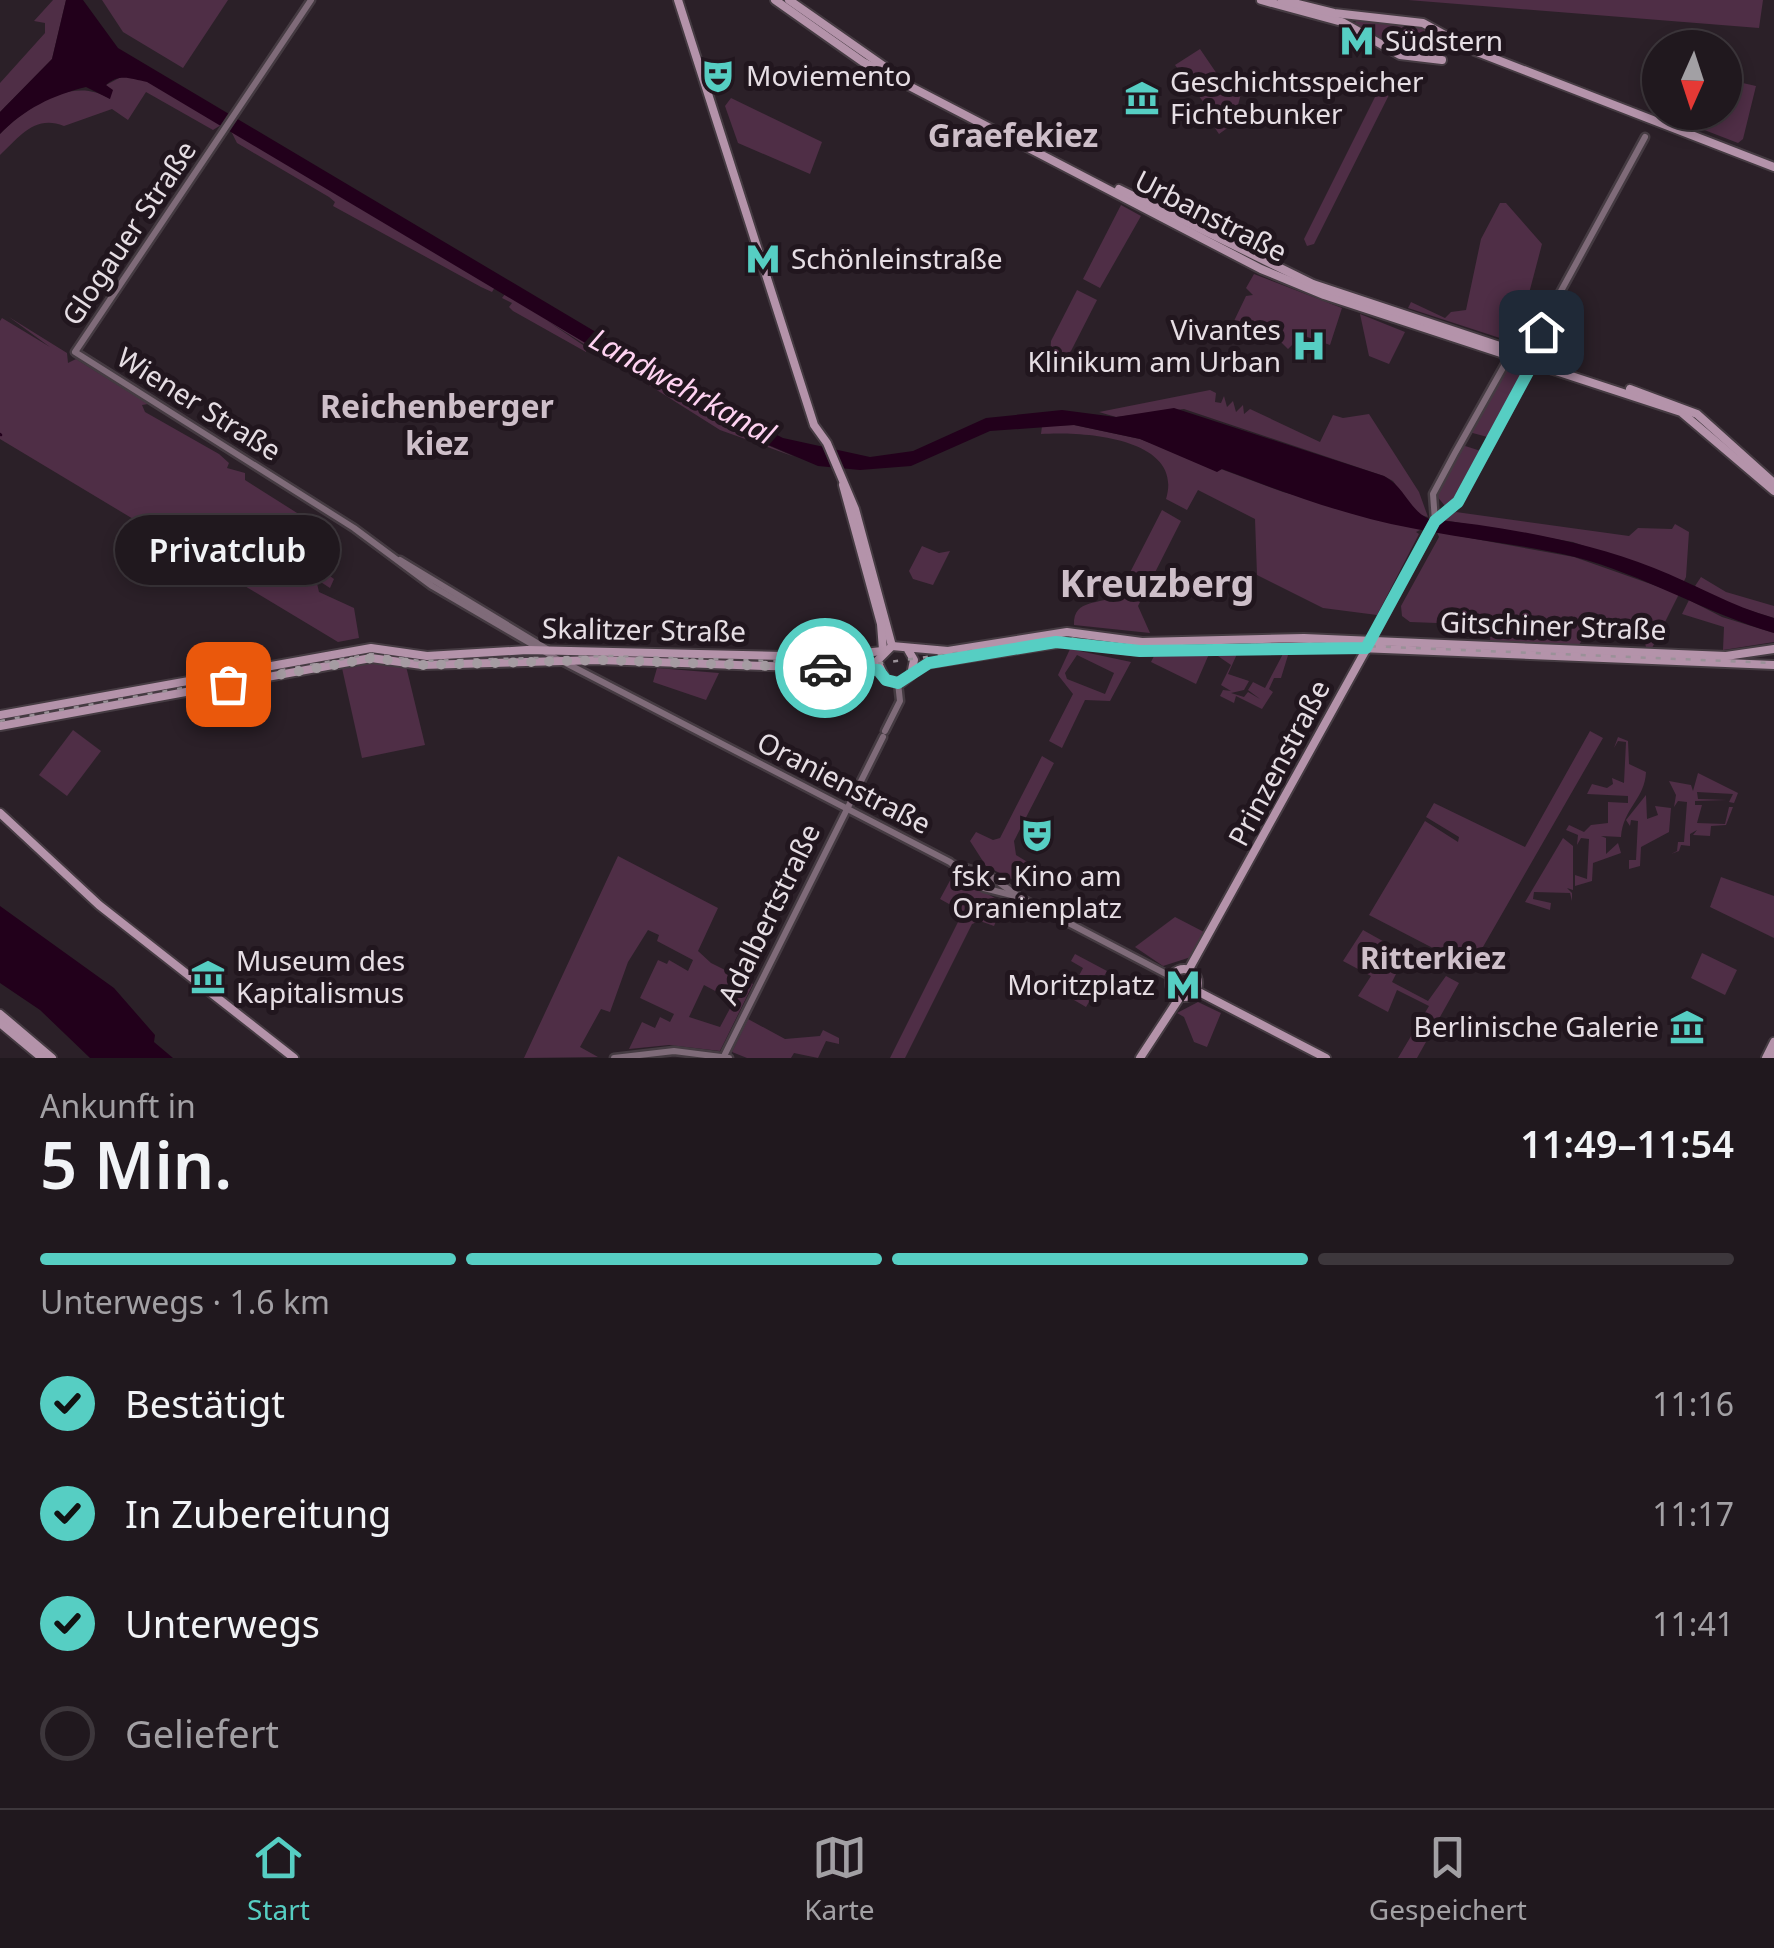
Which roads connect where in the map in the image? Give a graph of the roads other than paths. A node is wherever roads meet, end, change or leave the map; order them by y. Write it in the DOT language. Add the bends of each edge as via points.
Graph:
graph roads {
  1 [pos="311,0"];
  2 [pos="680,0"];
  3 [pos="1260,0"];
  4 [pos="1282,0"];
  5 [pos="784,1"];
  6 [pos="1355,15"];
  7 [pos="1338,17"];
  8 [pos="1350,26"];
  9 [pos="1438,60"];
  10 [pos="1644,136"];
  11 [pos="1774,167"];
  12 [pos="1544,324"];
  13 [pos="75,352"];
  14 [pos="1512,353"];
  15 [pos="1534,360"];
  16 [pos="1662,402"];
  17 [pos="1774,483"];
  18 [pos="1774,492"];
  19 [pos="1433,502"];
  20 [pos="1451,509"];
  21 [pos="1437,517"];
  22 [pos="399,559"];
  23 [pos="1368,645"];
  24 [pos="906,648"];
  25 [pos="886,649"];
  26 [pos="537,650"];
  27 [pos="549,650"];
  28 [pos="1774,650"];
  29 [pos="405,653"];
  30 [pos="949,656"];
  31 [pos="338,658"];
  32 [pos="560,660"];
  33 [pos="409,664"];
  34 [pos="1774,665"];
  35 [pos="878,670"];
  36 [pos="913,671"];
  37 [pos="898,683"];
  38 [pos="0,715"];
  39 [pos="0,726"];
  40 [pos="846,809"];
  41 [pos="0,813"];
  42 [pos="954,864"];
  43 [pos="1019,897"];
  44 [pos="1192,970"];
  45 [pos="1170,976"];
  46 [pos="1197,990"];
  47 [pos="1177,996"];
  48 [pos="0,1014"];
  49 [pos="0,1022"];
  50 [pos="1774,1042"];
  51 [pos="1144,1055"];
  52 [pos="1771,1057"];
  53 [pos="42,1058"];
  54 [pos="52,1058"];
  55 [pos="293,1058"];
  56 [pos="614,1058"];
  57 [pos="726,1058"];
  58 [pos="1326,1058"];
  1 -- 13 [label="street, Glogauer Straße"];
  2 -- 25 [label="main road" via="813,422 850,503"];
  3 -- 7 [label="main road"];
  4 -- 7 [label="main road"];
  5 -- 14 [label="main road, Urbanstraße" via="855,52 1260,269"];
  6 -- 7 [label="main road"];
  6 -- 8 [label="main road"];
  6 -- 11 [label="main road" via="1403,18"];
  7 -- 8 [label="main road"];
  8 -- 9 [label="main road" via="1394,52"];
  10 -- 12 [label="street"];
  12 -- 14 [label="street"];
  12 -- 15 [label="street"];
  13 -- 22 [label="street, Wiener Straße"];
  14 -- 15 [label="main road, Urbanstraße"];
  14 -- 19 [label="street"];
  15 -- 16 [label="main road, Urbanstraße"];
  15 -- 20 [label="street"];
  16 -- 17 [label="main road" via="1705,420"];
  16 -- 18 [label="main road" via="1697,422"];
  19 -- 20 [label="street"];
  19 -- 21 [label="street"];
  20 -- 21 [label="street"];
  21 -- 23 [label="street, Prinzenstraße"];
  22 -- 26 [label="street, Wiener Straße"];
  22 -- 27 [label="street, Wiener Straße"];
  23 -- 28 [label="main road, Gitschiner Straße" via="1719,656"];
  23 -- 30 [label="main road, Gitschiner Straße" via="1154,646 1066,637"];
  23 -- 34 [label="main road, Gitschiner Straße"];
  23 -- 44 [label="main road, Prinzenstraße"];
  24 -- 25 [label="main road"];
  24 -- 30 [label="main road"];
  24 -- 36 [label="main road"];
  25 -- 27 [label="main road, Skalitzer Straße" via="812,657"];
  25 -- 35 [label="main road"];
  26 -- 27 [label="main road, Skalitzer Straße"];
  26 -- 29 [label="main road, Skalitzer Straße"];
  26 -- 32 [label="street, Wiener Straße"];
  27 -- 32 [label="street, Wiener Straße"];
  29 -- 31 [label="main road, Skalitzer Straße" via="375,648"];
  29 -- 33 [label="main road"];
  30 -- 36 [label="main road"];
  31 -- 33 [label="main road, Skalitzer Straße"];
  31 -- 38 [label="main road, Skalitzer Straße"];
  31 -- 39 [label="main road, Skalitzer Straße"];
  32 -- 33 [label="main road, Skalitzer Straße"];
  32 -- 35 [label="main road, Skalitzer Straße"];
  32 -- 40 [label="street, Oranienstraße"];
  35 -- 37 [label="main road"];
  36 -- 37 [label="main road"];
  37 -- 40 [label="street, Adalbertstraße" via="901,700"];
  40 -- 42 [label="street, Oranienstraße"];
  40 -- 57 [label="street, Adalbertstraße"];
  41 -- 55 [label="main road" via="109,913"];
  42 -- 43 [label="street, Oranienstraße" via="989,874"];
  42 -- 43 [label="street, Oranienstraße" via="984,888"];
  43 -- 45 [label="street, Oranienstraße"];
  44 -- 45 [label="main road"];
  44 -- 46 [label="main road"];
  45 -- 47 [label="main road"];
  46 -- 47 [label="main road"];
  46 -- 58 [label="main road"];
  47 -- 51 [label="main road"];
  48 -- 54 [label="main road"];
  49 -- 53 [label="main road"];
  50 -- 52 [label="main road"];
  56 -- 57 [label="street" via="674,1051"];
}
